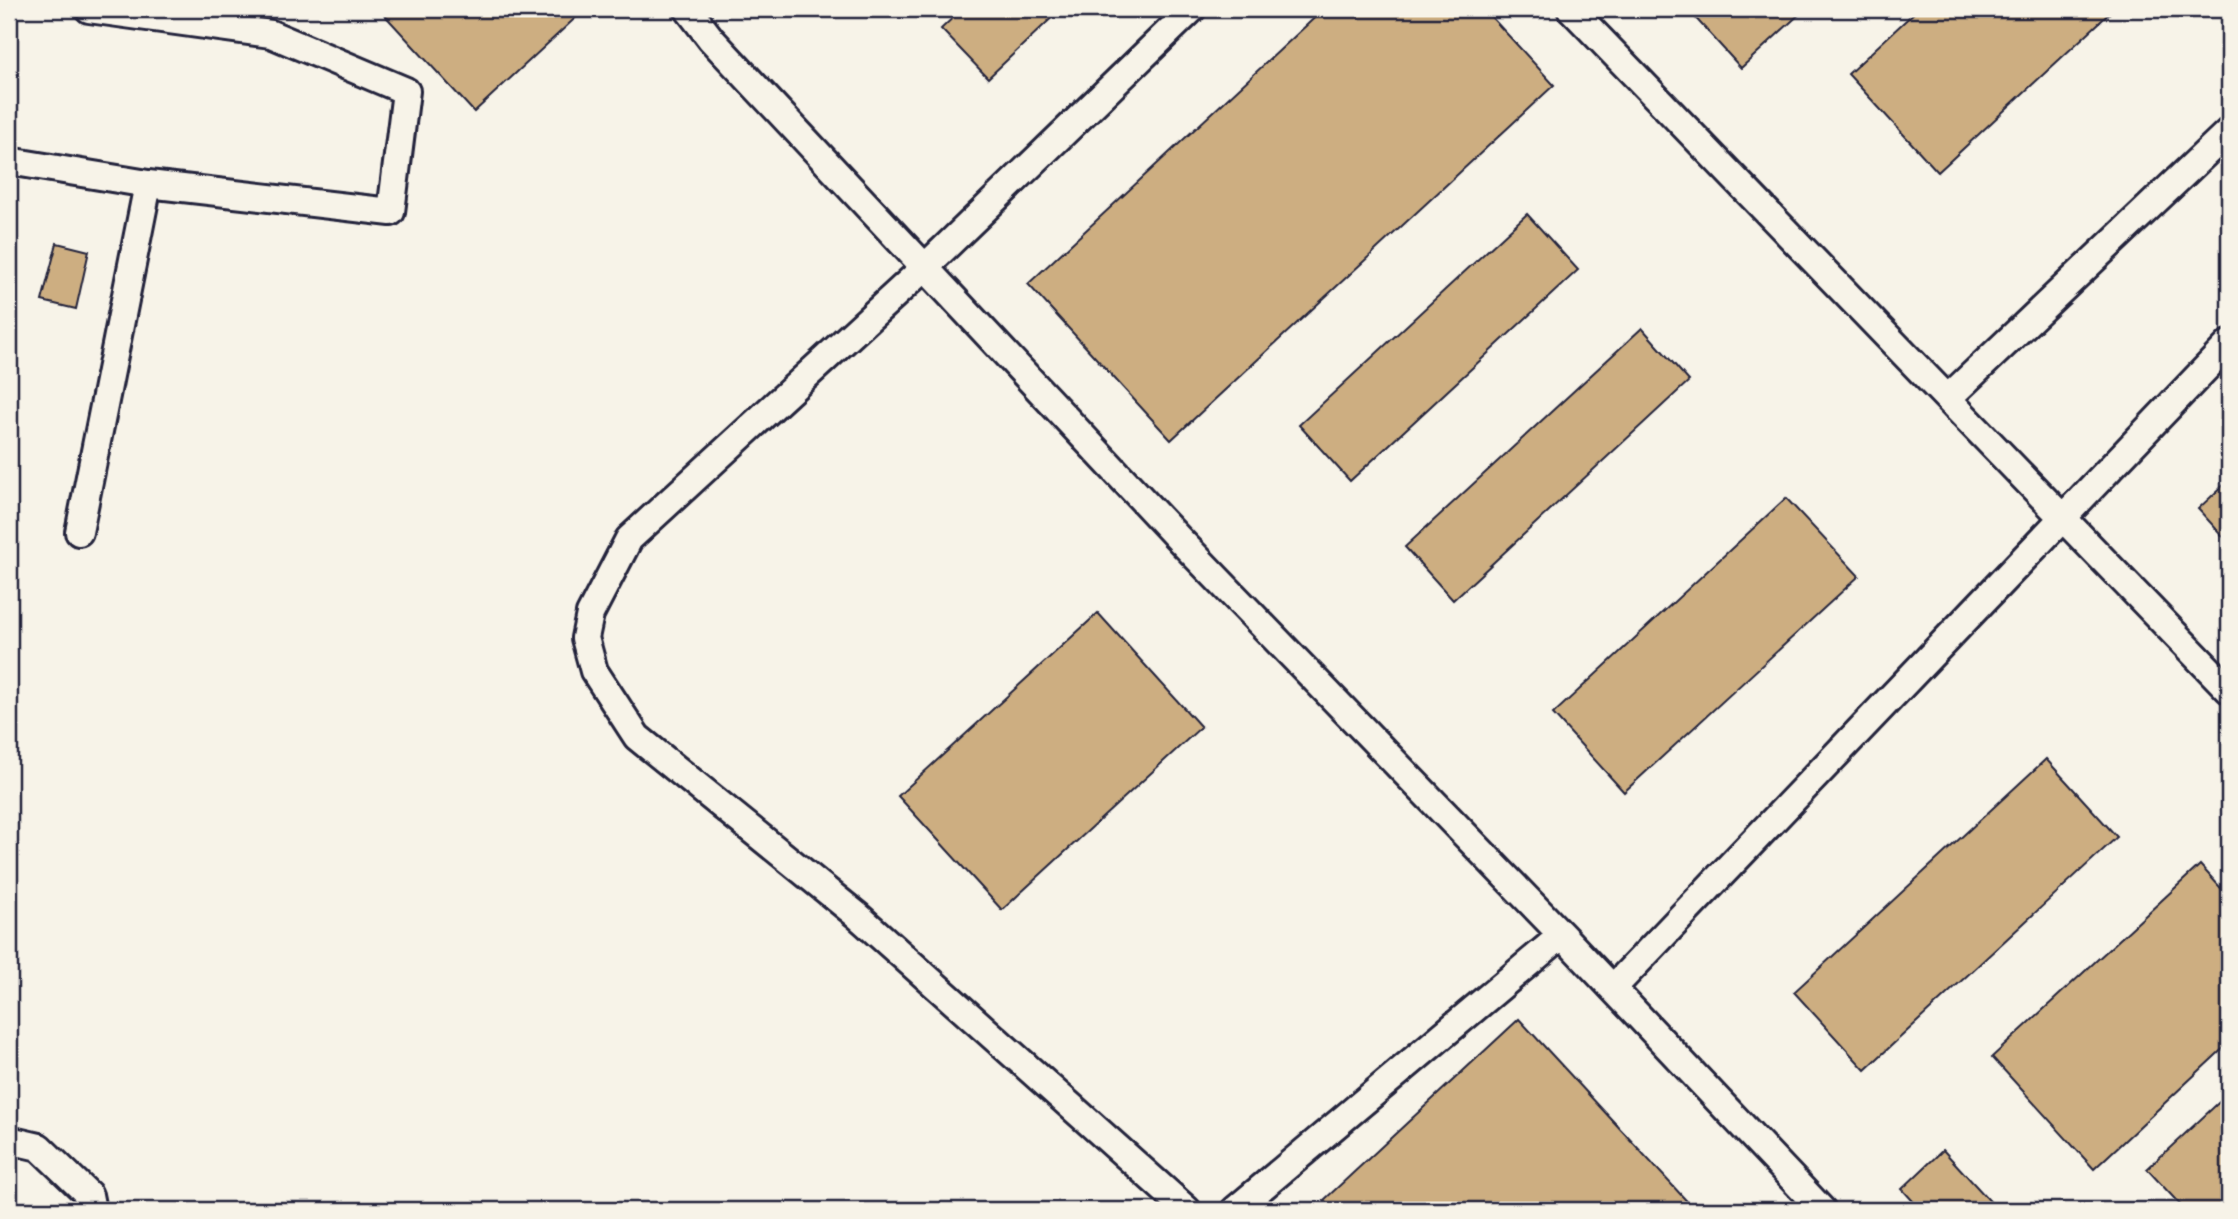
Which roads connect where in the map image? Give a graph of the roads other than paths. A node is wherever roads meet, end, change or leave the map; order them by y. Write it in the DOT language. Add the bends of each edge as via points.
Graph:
graph roads {
  1 [pos="89,9"];
  2 [pos="688,9"];
  3 [pos="1192,9"];
  4 [pos="1571,9"];
  5 [pos="2229,131"];
  6 [pos="9,161"];
  7 [pos="148,184"];
  8 [pos="924,268"];
  9 [pos="2229,344"];
  10 [pos="1948,398"];
  11 [pos="2063,517"];
  12 [pos="79,532"];
  13 [pos="2229,690"];
  14 [pos="1562,935"];
  15 [pos="1613,988"];
  16 [pos="9,1140"];
  17 [pos="92,1210"];
  18 [pos="1187,1210"];
  19 [pos="1235,1210"];
  20 [pos="1822,1210"];
  1 -- 7 [label="street" via="271,34 406,91 391,212"];
  2 -- 8 [label="street"];
  3 -- 8 [label="street"];
  4 -- 10 [label="street"];
  5 -- 10 [label="street"];
  6 -- 7 [label="street"];
  7 -- 12 [label="street"];
  8 -- 14 [label="street"];
  8 -- 18 [label="street" via="629,539 590,614 586,638 594,671 637,737 858,916"];
  9 -- 11 [label="street"];
  10 -- 11 [label="street"];
  11 -- 13 [label="street"];
  11 -- 15 [label="street"];
  14 -- 15 [label="street"];
  14 -- 19 [label="street"];
  15 -- 20 [label="street"];
  16 -- 17 [label="street" via="38,1147 89,1195"];
}
